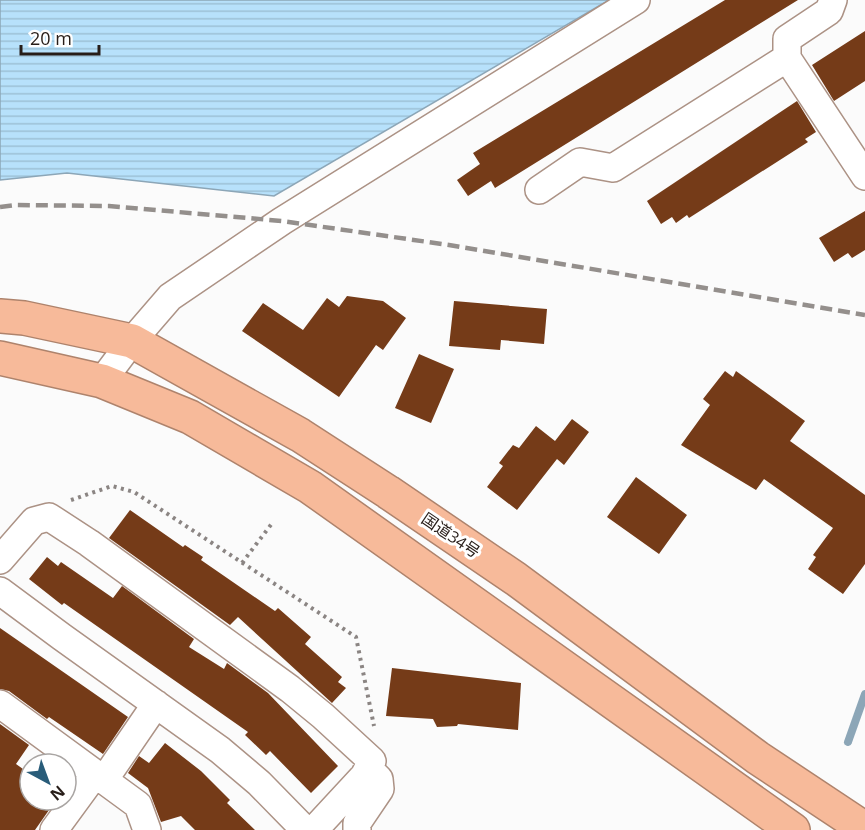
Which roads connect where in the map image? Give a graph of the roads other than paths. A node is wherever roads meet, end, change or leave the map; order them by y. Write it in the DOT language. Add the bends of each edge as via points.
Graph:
graph roads {
  1 [pos="636,0"];
  2 [pos="833,0"];
  3 [pos="787,58"];
  4 [pos="865,176"];
  5 [pos="539,190"];
  6 [pos="0,316"];
  7 [pos="132,341"];
  8 [pos="0,358"];
  9 [pos="102,381"];
  10 [pos="0,560"];
  11 [pos="0,591"];
  12 [pos="0,704"];
  13 [pos="156,704"];
  14 [pos="370,765"];
  15 [pos="100,777"];
  16 [pos="865,829"];
  17 [pos="54,830"];
  18 [pos="147,830"];
  19 [pos="305,830"];
  20 [pos="314,830"];
  21 [pos="357,830"];
  22 [pos="793,830"];
  1 -- 7 [label="street" via="282,221 170,297"];
  2 -- 3 [label="street" via="829,11 787,39"];
  3 -- 4 [label="street"];
  3 -- 5 [label="street" via="613,168 580,162"];
  6 -- 7 [label="highway, 国道34号"];
  7 -- 9 [label="street"];
  7 -- 16 [label="highway, 国道34号" via="300,435 388,492 516,579 758,758"];
  8 -- 9 [label="highway"];
  9 -- 22 [label="highway" via="190,417 310,487"];
  10 -- 14 [label="street" via="33,521 49,517 290,689 324,716"];
  11 -- 13 [label="street"];
  12 -- 15 [label="street"];
  13 -- 15 [label="street"];
  13 -- 19 [label="street" via="220,750"];
  14 -- 20 [label="street"];
  14 -- 21 [label="street" via="380,779 380,789 357,823"];
  15 -- 17 [label="street"];
  15 -- 18 [label="street" via="138,805"];
}
